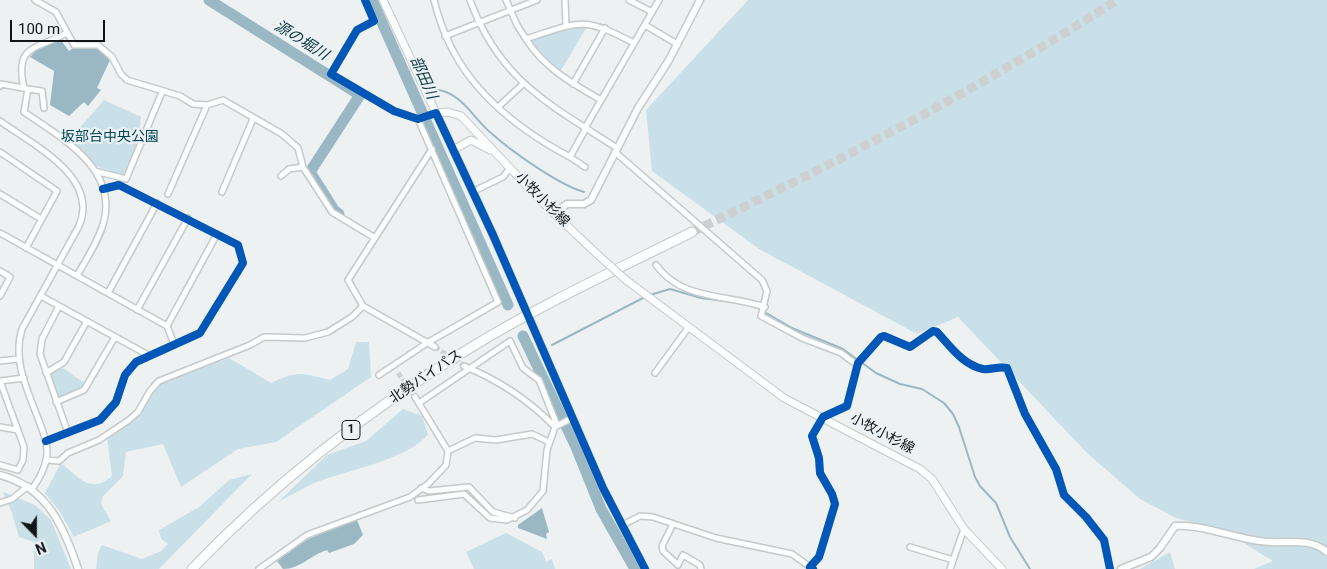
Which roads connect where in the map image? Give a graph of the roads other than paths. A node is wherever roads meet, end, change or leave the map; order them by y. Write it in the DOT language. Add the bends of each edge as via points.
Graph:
graph roads {
  1 [pos="35,0"];
  2 [pos="365,0"];
  3 [pos="384,0"];
  4 [pos="434,0"];
  5 [pos="470,0"];
  6 [pos="506,0"];
  7 [pos="537,0"];
  8 [pos="565,0"];
  9 [pos="629,0"];
  10 [pos="659,0"];
  11 [pos="700,0"];
  12 [pos="510,10"];
  13 [pos="652,12"];
  14 [pos="478,22"];
  15 [pos="645,25"];
  16 [pos="566,26"];
  17 [pos="605,28"];
  18 [pos="67,33"];
  19 [pos="446,36"];
  20 [pos="526,39"];
  21 [pos="634,43"];
  22 [pos="677,44"];
  23 [pos="523,84"];
  24 [pos="573,84"];
  25 [pos="0,86"];
  26 [pos="26,89"];
  27 [pos="162,92"];
  28 [pos="601,100"];
  29 [pos="207,105"];
  30 [pos="498,107"];
  31 [pos="44,108"];
  32 [pos="433,114"];
  33 [pos="253,118"];
  34 [pos="420,119"];
  35 [pos="0,121"];
  36 [pos="586,128"];
  37 [pos="432,149"];
  38 [pos="453,150"];
  39 [pos="616,150"];
  40 [pos="0,152"];
  41 [pos="500,157"];
  42 [pos="570,158"];
  43 [pos="303,166"];
  44 [pos="585,167"];
  45 [pos="510,168"];
  46 [pos="95,171"];
  47 [pos="281,176"];
  48 [pos="103,189"];
  49 [pos="222,192"];
  50 [pos="472,192"];
  51 [pos="0,194"];
  52 [pos="168,194"];
  53 [pos="157,203"];
  54 [pos="554,214"];
  55 [pos="188,218"];
  56 [pos="41,219"];
  57 [pos="692,232"];
  58 [pos="0,233"];
  59 [pos="217,234"];
  60 [pos="375,238"];
  61 [pos="26,248"];
  62 [pos="656,265"];
  63 [pos="58,266"];
  64 [pos="0,271"];
  65 [pos="77,276"];
  66 [pos="108,293"];
  67 [pos="0,296"];
  68 [pos="41,296"];
  69 [pos="59,306"];
  70 [pos="363,306"];
  71 [pos="765,308"];
  72 [pos="137,310"];
  73 [pos="528,315"];
  74 [pos="87,322"];
  75 [pos="167,326"];
  76 [pos="688,328"];
  77 [pos="114,337"];
  78 [pos="427,343"];
  79 [pos="174,344"];
  80 [pos="435,347"];
  81 [pos="148,355"];
  82 [pos="18,359"];
  83 [pos="0,361"];
  84 [pos="859,362"];
  85 [pos="393,366"];
  86 [pos="464,366"];
  87 [pos="470,368"];
  88 [pos="46,372"];
  89 [pos="398,373"];
  90 [pos="655,373"];
  91 [pos="379,375"];
  92 [pos="24,378"];
  93 [pos="0,381"];
  94 [pos="415,397"];
  95 [pos="56,402"];
  96 [pos="419,403"];
  97 [pos="823,417"];
  98 [pos="570,419"];
  99 [pos="557,425"];
  100 [pos="0,427"];
  101 [pos="18,430"];
  102 [pos="68,433"];
  103 [pos="46,441"];
  104 [pos="549,442"];
  105 [pos="448,451"];
  106 [pos="46,460"];
  107 [pos="0,464"];
  108 [pos="0,475"];
  109 [pos="30,488"];
  110 [pos="421,488"];
  111 [pos="418,500"];
  112 [pos="0,503"];
  113 [pos="515,518"];
  114 [pos="673,524"];
  115 [pos="621,526"];
  116 [pos="964,529"];
  117 [pos="910,547"];
  118 [pos="1327,552"];
  119 [pos="953,560"];
  120 [pos="678,567"];
  121 [pos="812,568"];
  122 [pos="78,569"];
  123 [pos="192,569"];
  124 [pos="259,569"];
  125 [pos="645,569"];
  126 [pos="701,569"];
  127 [pos="950,569"];
  128 [pos="1002,569"];
  129 [pos="1110,569"];
  130 [pos="1121,569"];
  1 -- 18 [label="street" via="56,12"];
  2 -- 34 [label="street" via="374,21 357,30 331,74 394,111"];
  3 -- 32 [label="main road"];
  4 -- 19 [label="street"];
  5 -- 14 [label="street"];
  6 -- 12 [label="street"];
  7 -- 12 [label="street"];
  8 -- 16 [label="street"];
  9 -- 13 [label="street"];
  10 -- 13 [label="street"];
  11 -- 22 [label="street"];
  12 -- 14 [label="street"];
  12 -- 20 [label="street"];
  13 -- 15 [label="street"];
  14 -- 19 [label="street"];
  14 -- 23 [label="street" via="491,46"];
  15 -- 21 [label="street"];
  15 -- 22 [label="street"];
  16 -- 17 [label="street" via="584,23"];
  16 -- 20 [label="street"];
  17 -- 21 [label="street"];
  17 -- 24 [label="street"];
  18 -- 26 [label="street" via="34,47 22,59 20,72"];
  18 -- 27 [label="street" via="74,45 98,45 112,57 127,80"];
  19 -- 30 [label="street" via="468,73"];
  20 -- 24 [label="street" via="544,61"];
  21 -- 28 [label="street"];
  22 -- 39 [label="street"];
  23 -- 30 [label="street"];
  23 -- 36 [label="street"];
  24 -- 28 [label="street"];
  25 -- 26 [label="street"];
  26 -- 31 [label="street" via="42,91"];
  26 -- 46 [label="street" via="24,112 77,150"];
  27 -- 29 [label="street" via="180,96 194,104"];
  27 -- 46 [label="street" via="126,179"];
  28 -- 36 [label="street"];
  29 -- 33 [label="street" via="223,100"];
  29 -- 52 [label="street"];
  30 -- 42 [label="street" via="525,130"];
  32 -- 34 [label="street"];
  32 -- 38 [label="street"];
  32 -- 41 [label="main road, 小牧小杉線" via="448,112 461,116"];
  33 -- 43 [label="street" via="282,134 298,148"];
  33 -- 49 [label="street"];
  34 -- 37 [label="street"];
  35 -- 63 [label="street" via="67,170 79,187 83,199 81,220"];
  36 -- 39 [label="street"];
  36 -- 42 [label="street"];
  37 -- 60 [label="street"];
  37 -- 78 [label="street" via="498,302"];
  38 -- 41 [label="main road" via="471,140"];
  38 -- 50 [label="street"];
  39 -- 54 [label="street" via="593,197 584,204 567,204"];
  39 -- 71 [label="street" via="762,280 768,291"];
  40 -- 56 [label="street" via="57,190"];
  41 -- 45 [label="main road, 小牧小杉線"];
  42 -- 44 [label="street"];
  43 -- 47 [label="street" via="289,169"];
  43 -- 60 [label="street" via="337,217"];
  45 -- 50 [label="street" via="503,177"];
  45 -- 54 [label="main road, 小牧小杉線"];
  46 -- 48 [label="street"];
  48 -- 53 [label="street" via="119,185"];
  48 -- 65 [label="street" via="104,221"];
  50 -- 73 [label="street"];
  51 -- 56 [label="street"];
  53 -- 55 [label="street"];
  53 -- 66 [label="street"];
  54 -- 76 [label="main road, 小牧小杉線, bridge" via="626,280"];
  55 -- 59 [label="street"];
  55 -- 72 [label="street"];
  56 -- 61 [label="street"];
  57 -- 73 [label="highway, 北勢バイパス / 1"];
  58 -- 61 [label="street"];
  59 -- 75 [label="street"];
  59 -- 79 [label="street" via="238,245 243,263 200,333"];
  60 -- 70 [label="street" via="348,280"];
  61 -- 63 [label="street"];
  62 -- 71 [label="street" via="669,280 701,295 752,302"];
  63 -- 65 [label="street"];
  63 -- 68 [label="street"];
  64 -- 67 [label="street" via="10,277"];
  65 -- 66 [label="street"];
  66 -- 72 [label="street"];
  68 -- 69 [label="street"];
  68 -- 82 [label="street" via="22,329"];
  69 -- 74 [label="street"];
  69 -- 88 [label="street" via="41,343 40,354"];
  70 -- 78 [label="street"];
  70 -- 106 [label="street" via="328,332 305,338 264,337 163,379 150,390 138,412 114,431 59,460"];
  71 -- 84 [label="street" via="760,314 788,331"];
  72 -- 75 [label="street"];
  73 -- 98 [label="street"];
  73 -- 123 [label="highway, 北勢バイパス / 1" via="470,348 368,417 279,486"];
  74 -- 77 [label="street"];
  74 -- 88 [label="street" via="64,362"];
  75 -- 79 [label="street"];
  76 -- 90 [label="street"];
  76 -- 97 [label="main road, 小牧小杉線" via="784,398"];
  77 -- 81 [label="street"];
  77 -- 95 [label="street" via="84,390"];
  78 -- 80 [label="street"];
  78 -- 85 [label="street"];
  79 -- 81 [label="street"];
  81 -- 102 [label="street" via="128,372 116,402 100,420"];
  82 -- 83 [label="street"];
  82 -- 92 [label="street"];
  84 -- 97 [label="street" via="847,406"];
  84 -- 129 [label="street" via="881,337 910,347 932,331 937,332 965,361 983,369 1007,368 1025,414 1056,469 1064,495 1104,540"];
  85 -- 89 [label="street"];
  85 -- 91 [label="street"];
  86 -- 87 [label="street"];
  87 -- 96 [label="street"];
  87 -- 99 [label="street" via="527,401"];
  87 -- 99 [label="street" via="510,341 523,368 539,380"];
  88 -- 95 [label="street"];
  92 -- 93 [label="street"];
  92 -- 103 [label="street"];
  93 -- 101 [label="street"];
  94 -- 96 [label="street"];
  95 -- 102 [label="street"];
  96 -- 105 [label="street"];
  97 -- 116 [label="main road, 小牧小杉線" via="920,469 932,479"];
  97 -- 121 [label="street" via="812,436 820,473 835,499 835,509 819,557"];
  98 -- 99 [label="street"];
  98 -- 115 [label="street"];
  99 -- 104 [label="street"];
  100 -- 101 [label="street"];
  101 -- 107 [label="street" via="24,447 18,470"];
  102 -- 103 [label="street"];
  103 -- 106 [label="street"];
  104 -- 105 [label="street" via="532,434 496,440 475,438"];
  104 -- 113 [label="street" via="543,491 532,506"];
  105 -- 110 [label="street" via="446,465"];
  106 -- 109 [label="street" via="41,476"];
  108 -- 109 [label="street"];
  109 -- 112 [label="street"];
  109 -- 122 [label="street" via="50,507 61,524"];
  110 -- 113 [label="street" via="469,487 493,512"];
  110 -- 124 [label="street" via="410,497 307,535"];
  111 -- 113 [label="street" via="464,494 490,518"];
  114 -- 115 [label="street" via="646,516"];
  114 -- 120 [label="street" via="662,546"];
  114 -- 121 [label="street" via="716,538 798,556"];
  115 -- 125 [label="street"];
  116 -- 119 [label="street"];
  116 -- 128 [label="main road, 小牧小杉線"];
  117 -- 119 [label="street"];
  118 -- 130 [label="street" via="1308,542 1257,541 1193,525 1175,526 1151,557"];
  119 -- 127 [label="street"];
  120 -- 126 [label="street" via="683,555 700,565"];
}
